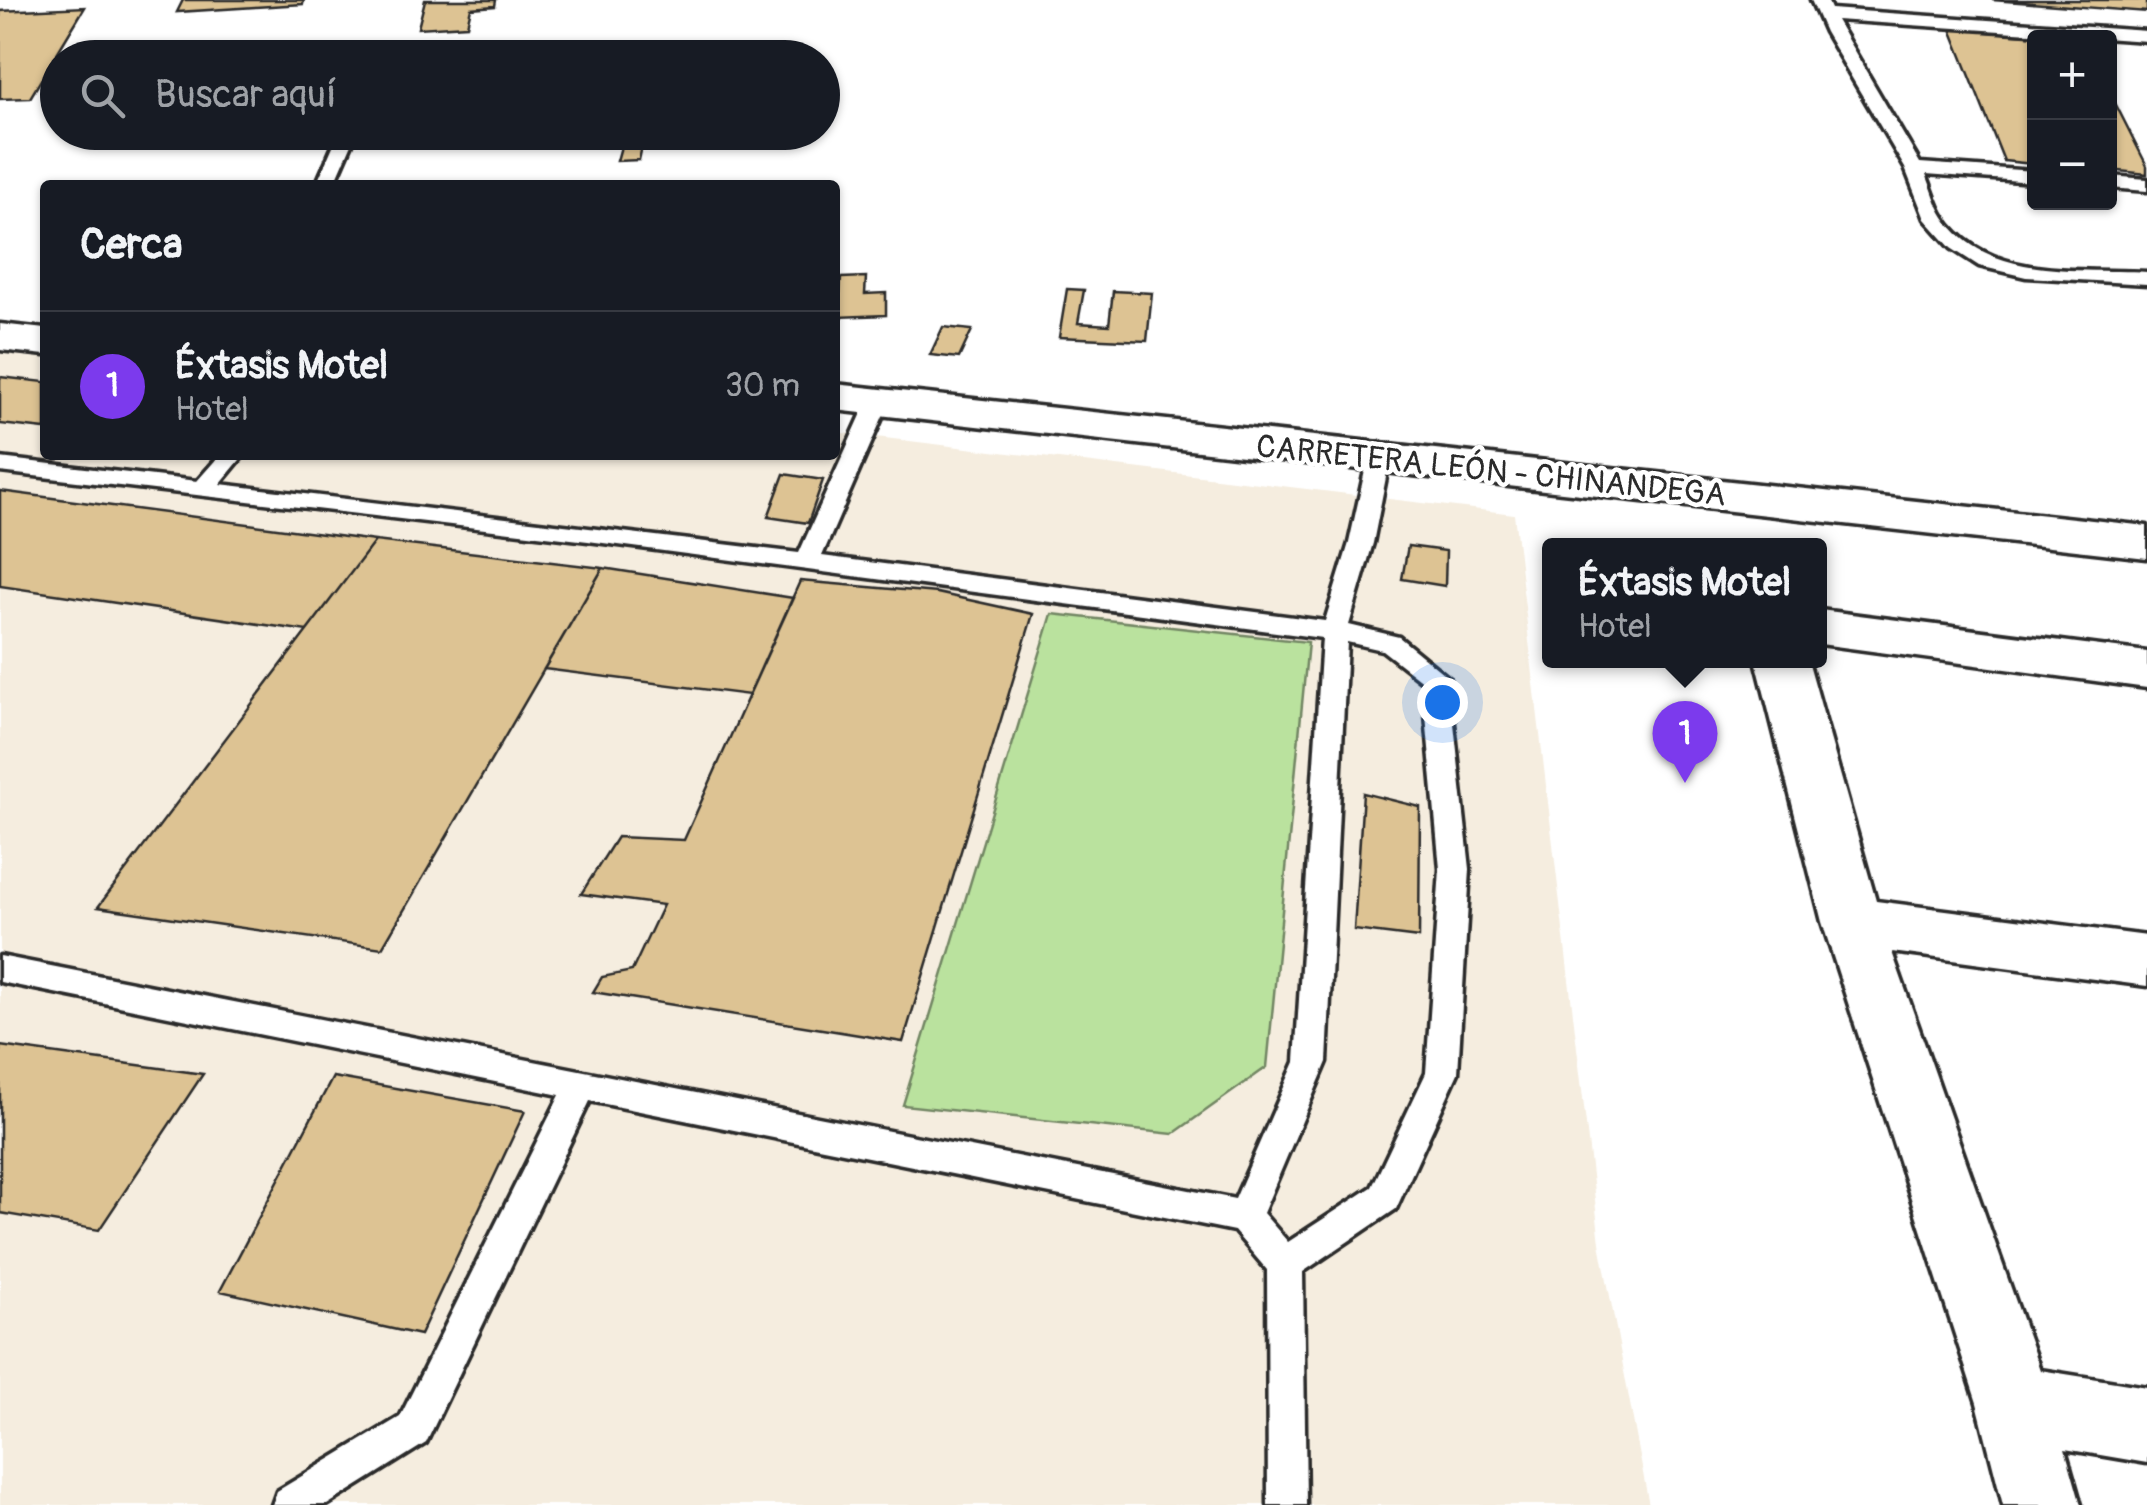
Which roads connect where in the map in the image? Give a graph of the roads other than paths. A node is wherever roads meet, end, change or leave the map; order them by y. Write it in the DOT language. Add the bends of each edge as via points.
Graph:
graph roads {
  1 [pos="1823,7"];
  2 [pos="2147,36"];
  3 [pos="340,150"];
  4 [pos="1914,168"];
  5 [pos="2027,176"];
  6 [pos="327,180"];
  7 [pos="2117,183"];
  8 [pos="2147,185"];
  9 [pos="2147,278"];
  10 [pos="0,304"];
  11 [pos="40,309"];
  12 [pos="0,337"];
  13 [pos="40,341"];
  14 [pos="853,416"];
  15 [pos="840,457"];
  16 [pos="229,460"];
  17 [pos="839,460"];
  18 [pos="0,464"];
  19 [pos="1375,473"];
  20 [pos="202,490"];
  21 [pos="2147,542"];
  22 [pos="807,562"];
  23 [pos="2147,576"];
  24 [pos="1827,628"];
  25 [pos="1336,631"];
  26 [pos="1784,668"];
  27 [pos="2147,670"];
  28 [pos="1852,922"];
  29 [pos="2147,961"];
  30 [pos="0,970"];
  31 [pos="582,1084"];
  32 [pos="1244,1216"];
  33 [pos="1285,1264"];
  34 [pos="2014,1404"];
  35 [pos="2147,1425"];
  36 [pos="291,1505"];
  37 [pos="1287,1505"];
  38 [pos="2042,1505"];
  1 -- 2 [label="lane"];
  1 -- 4 [label="lane"];
  3 -- 6 [label="lane"];
  4 -- 5 [label="lane"];
  4 -- 9 [label="lane" via="1935,218 1986,262 2026,271"];
  7 -- 8 [label="lane"];
  10 -- 11 [label="main road"];
  12 -- 13 [label="main road"];
  14 -- 15 [label="lane"];
  14 -- 19 [label="main road, CARRETERA LEÓN - CHINANDEGA"];
  16 -- 20 [label="lane"];
  17 -- 22 [label="lane"];
  18 -- 20 [label="lane"];
  19 -- 21 [label="main road, CARRETERA LEÓN - CHINANDEGA"];
  19 -- 23 [label="main road, CARRETERA LEÓN - CHINANDEGA"];
  19 -- 25 [label="lane"];
  20 -- 22 [label="lane"];
  22 -- 25 [label="lane"];
  24 -- 27 [label="main road"];
  25 -- 32 [label="lane" via="1311,1062"];
  25 -- 33 [label="lane" via="1390,643 1436,678 1455,869 1442,1073 1384,1198"];
  26 -- 28 [label="main road"];
  28 -- 29 [label="main road"];
  28 -- 34 [label="main road"];
  30 -- 31 [label="lane"];
  31 -- 32 [label="lane"];
  31 -- 36 [label="lane" via="414,1430"];
  32 -- 33 [label="lane"];
  33 -- 37 [label="lane"];
  34 -- 35 [label="main road"];
  34 -- 38 [label="main road"];
}
